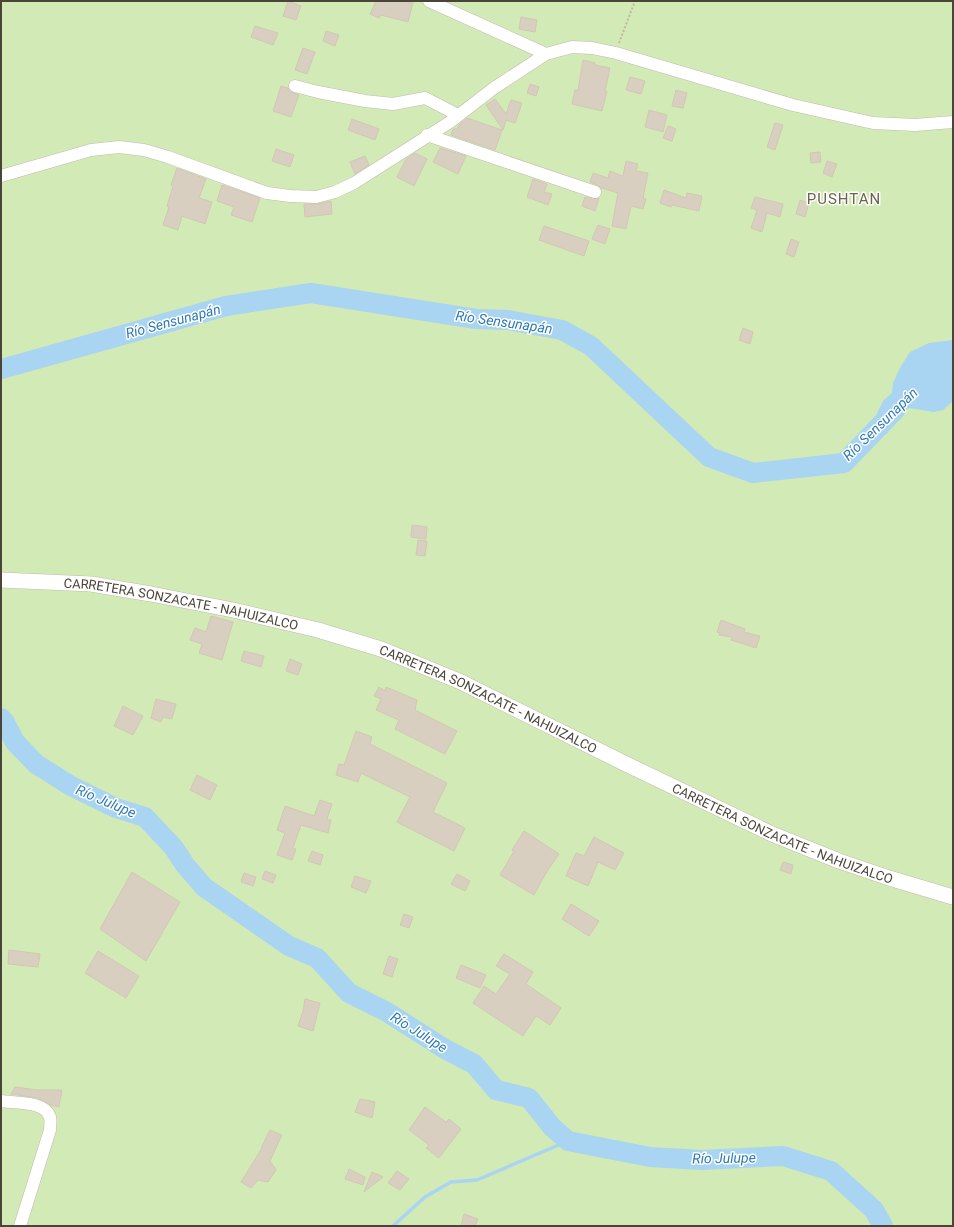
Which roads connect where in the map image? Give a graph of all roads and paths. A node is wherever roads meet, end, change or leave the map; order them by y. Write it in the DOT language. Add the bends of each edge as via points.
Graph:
graph roads {
  1 [pos="429,1"];
  2 [pos="635,1"];
  3 [pos="616,53"];
  4 [pos="546,54"];
  5 [pos="295,86"];
  6 [pos="458,115"];
  7 [pos="953,122"];
  8 [pos="427,135"];
  9 [pos="1,176"];
  10 [pos="595,192"];
  11 [pos="1,580"];
  12 [pos="953,897"];
  13 [pos="1,1101"];
  14 [pos="20,1226"];
  1 -- 4 [label="street"];
  2 -- 3 [label="path"];
  3 -- 4 [label="street" via="572,47"];
  3 -- 7 [label="street" via="793,105 873,122 915,125"];
  4 -- 6 [label="street"];
  5 -- 6 [label="street" via="364,101 393,104 425,98"];
  6 -- 8 [label="street"];
  8 -- 9 [label="street" via="354,183 316,197 267,193 168,157 144,150 119,147 91,150"];
  8 -- 10 [label="street"];
  11 -- 12 [label="street, CARRETERA SONZACATE - NAHUIZALCO" via="91,584 144,593 234,610 318,630 381,649 461,682 772,834 839,861"];
  13 -- 14 [label="street" via="34,1104 45,1110 50,1118 50,1130"];
}
